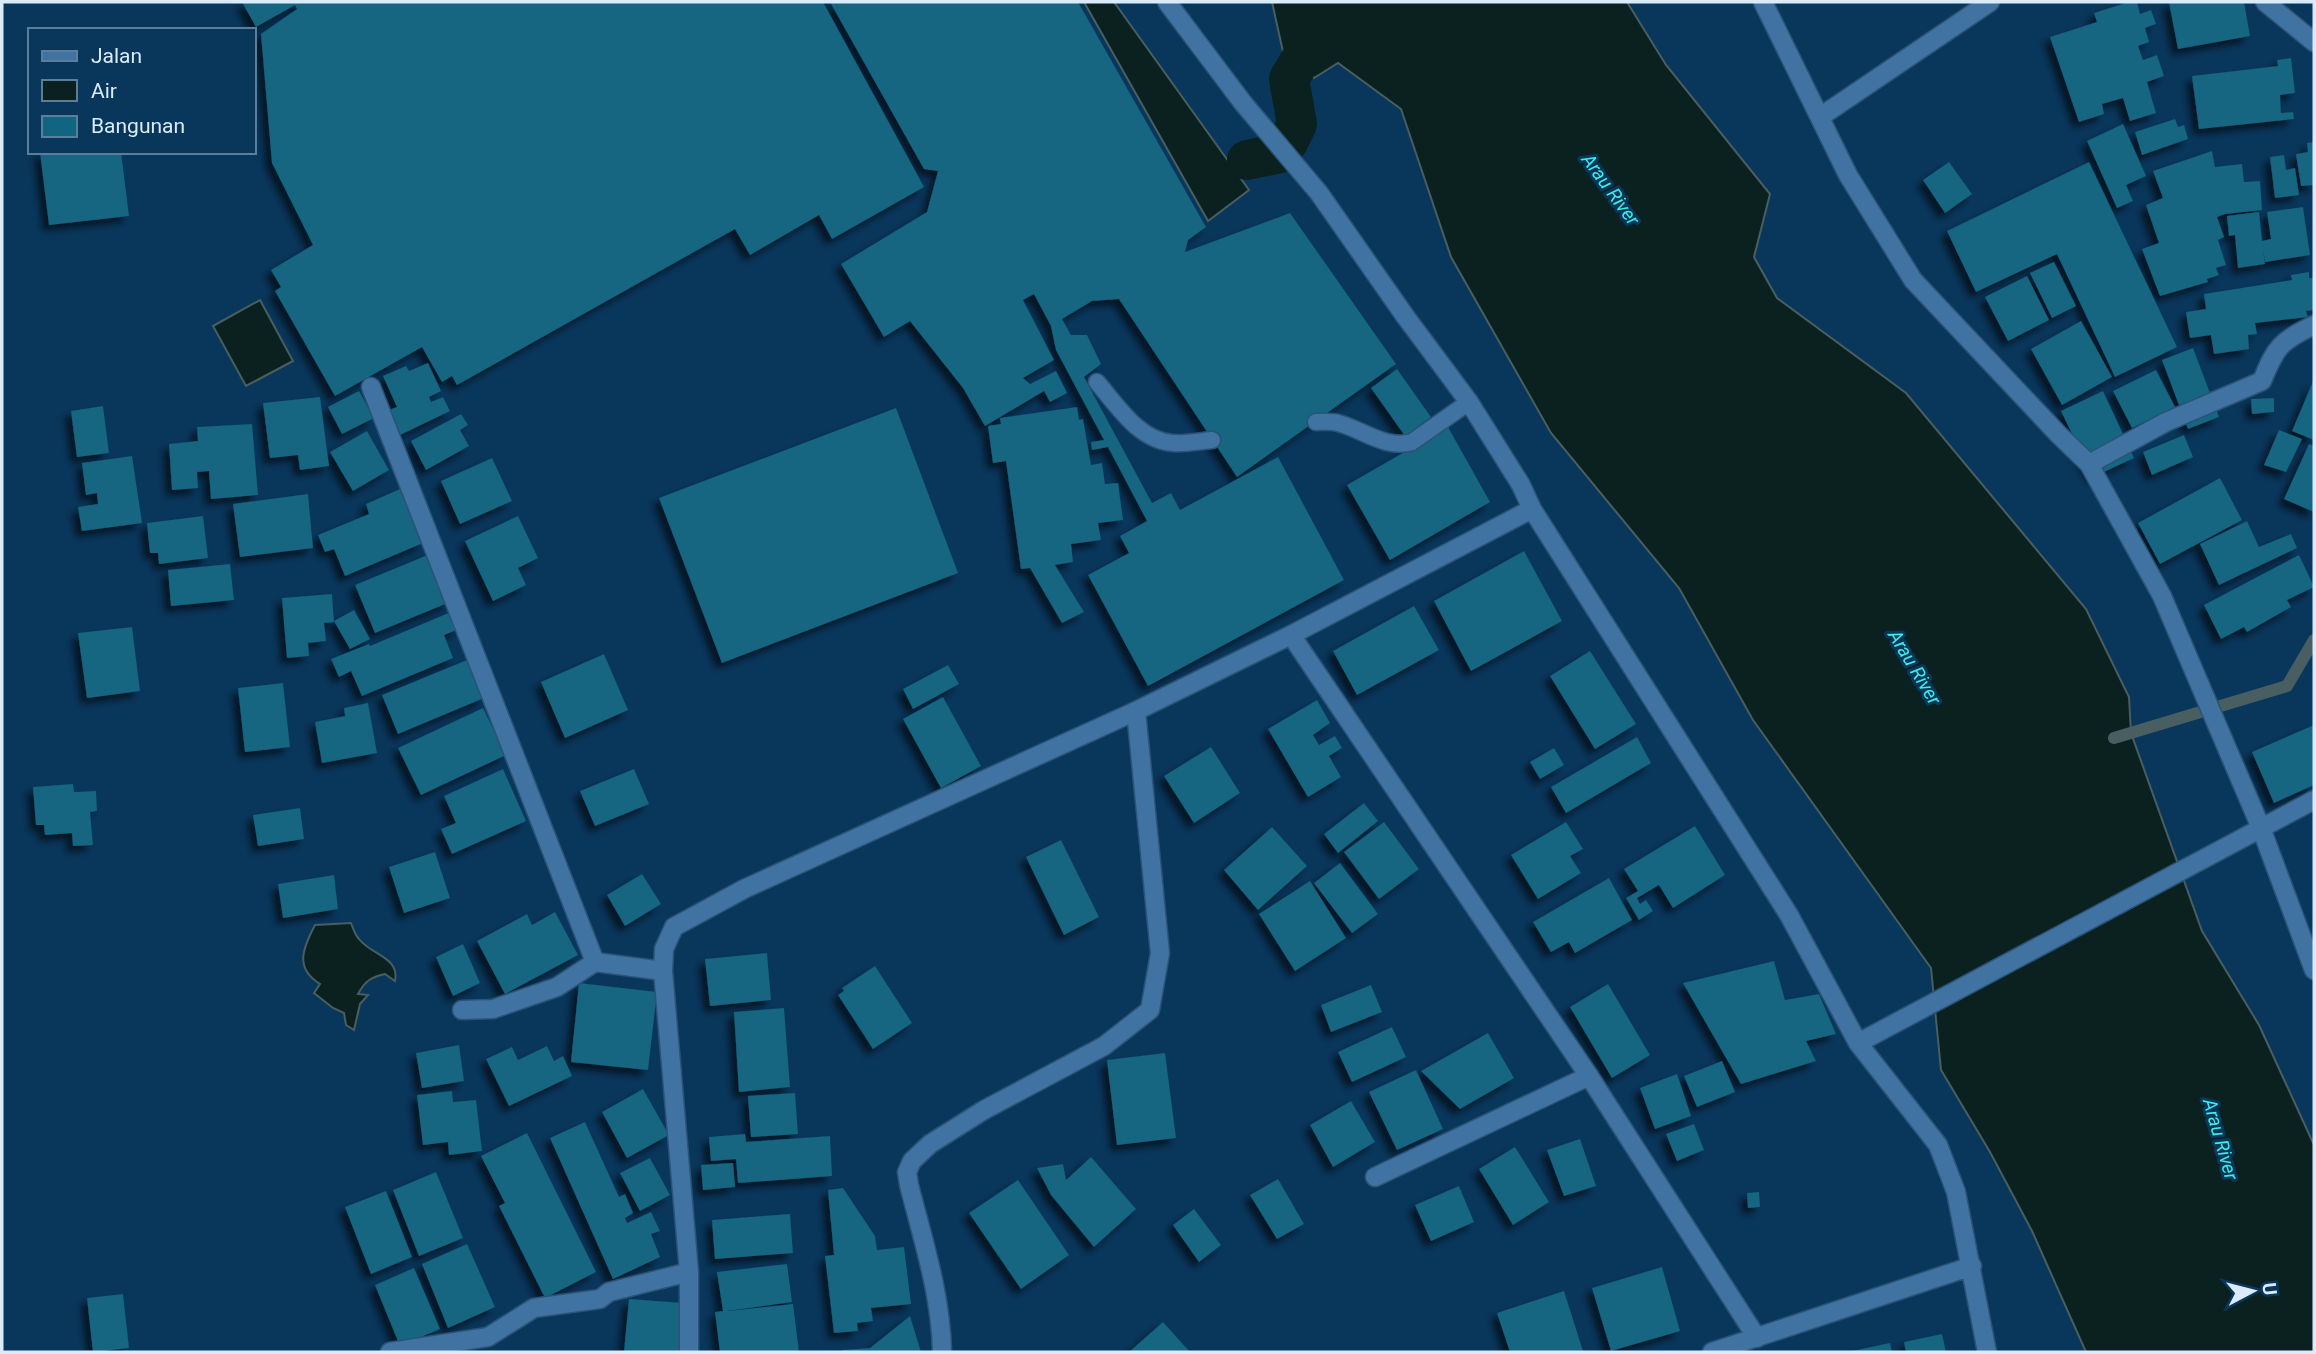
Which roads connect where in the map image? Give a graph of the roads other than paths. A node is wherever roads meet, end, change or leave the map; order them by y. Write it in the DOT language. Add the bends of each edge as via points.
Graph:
graph roads {
  1 [pos="1167,2"];
  2 [pos="1763,2"];
  3 [pos="1990,2"];
  4 [pos="2265,2"];
  5 [pos="2314,42"];
  6 [pos="1820,117"];
  7 [pos="2314,325"];
  8 [pos="1097,382"];
  9 [pos="371,387"];
  10 [pos="1469,402"];
  11 [pos="1316,422"];
  12 [pos="1212,440"];
  13 [pos="2089,464"];
  14 [pos="1532,509"];
  15 [pos="1291,635"];
  16 [pos="1136,711"];
  17 [pos="2314,800"];
  18 [pos="2261,828"];
  19 [pos="596,962"];
  20 [pos="2314,970"];
  21 [pos="663,971"];
  22 [pos="462,1010"];
  23 [pos="1858,1042"];
  24 [pos="1589,1076"];
  25 [pos="1375,1177"];
  26 [pos="1972,1266"];
  27 [pos="690,1272"];
  28 [pos="1758,1338"];
  29 [pos="390,1352"];
  30 [pos="689,1352"];
  31 [pos="942,1352"];
  32 [pos="1712,1352"];
  33 [pos="1987,1352"];
  1 -- 10 [label="street" via="1319,193"];
  2 -- 6 [label="street"];
  3 -- 6 [label="street"];
  4 -- 5 [label="street"];
  6 -- 13 [label="street" via="1848,175 1913,280"];
  7 -- 13 [label="street" via="2282,342 2262,380"];
  8 -- 12 [label="lane" via="1151,438 1173,443"];
  9 -- 19 [label="street"];
  10 -- 11 [label="lane" via="1405,444 1373,438 1335,422"];
  10 -- 14 [label="street"];
  13 -- 18 [label="street" via="2161,596"];
  14 -- 15 [label="street"];
  14 -- 23 [label="street" via="1789,915"];
  15 -- 16 [label="street"];
  15 -- 24 [label="street"];
  16 -- 21 [label="street" via="744,889 674,928 664,948"];
  16 -- 31 [label="street" via="1160,953 1150,1010 1104,1046 984,1110 912,1161 907,1172 909,1185 936,1292"];
  17 -- 18 [label="street"];
  18 -- 20 [label="street"];
  18 -- 23 [label="street"];
  19 -- 21 [label="street"];
  19 -- 22 [label="street" via="557,987 493,1009"];
  21 -- 27 [label="street"];
  23 -- 26 [label="street" via="1938,1145 1956,1192"];
  24 -- 25 [label="street"];
  24 -- 28 [label="street"];
  26 -- 28 [label="street"];
  26 -- 33 [label="street"];
  27 -- 29 [label="street" via="609,1292 600,1299 534,1308 488,1337"];
  27 -- 30 [label="street"];
  28 -- 32 [label="street"];
}
